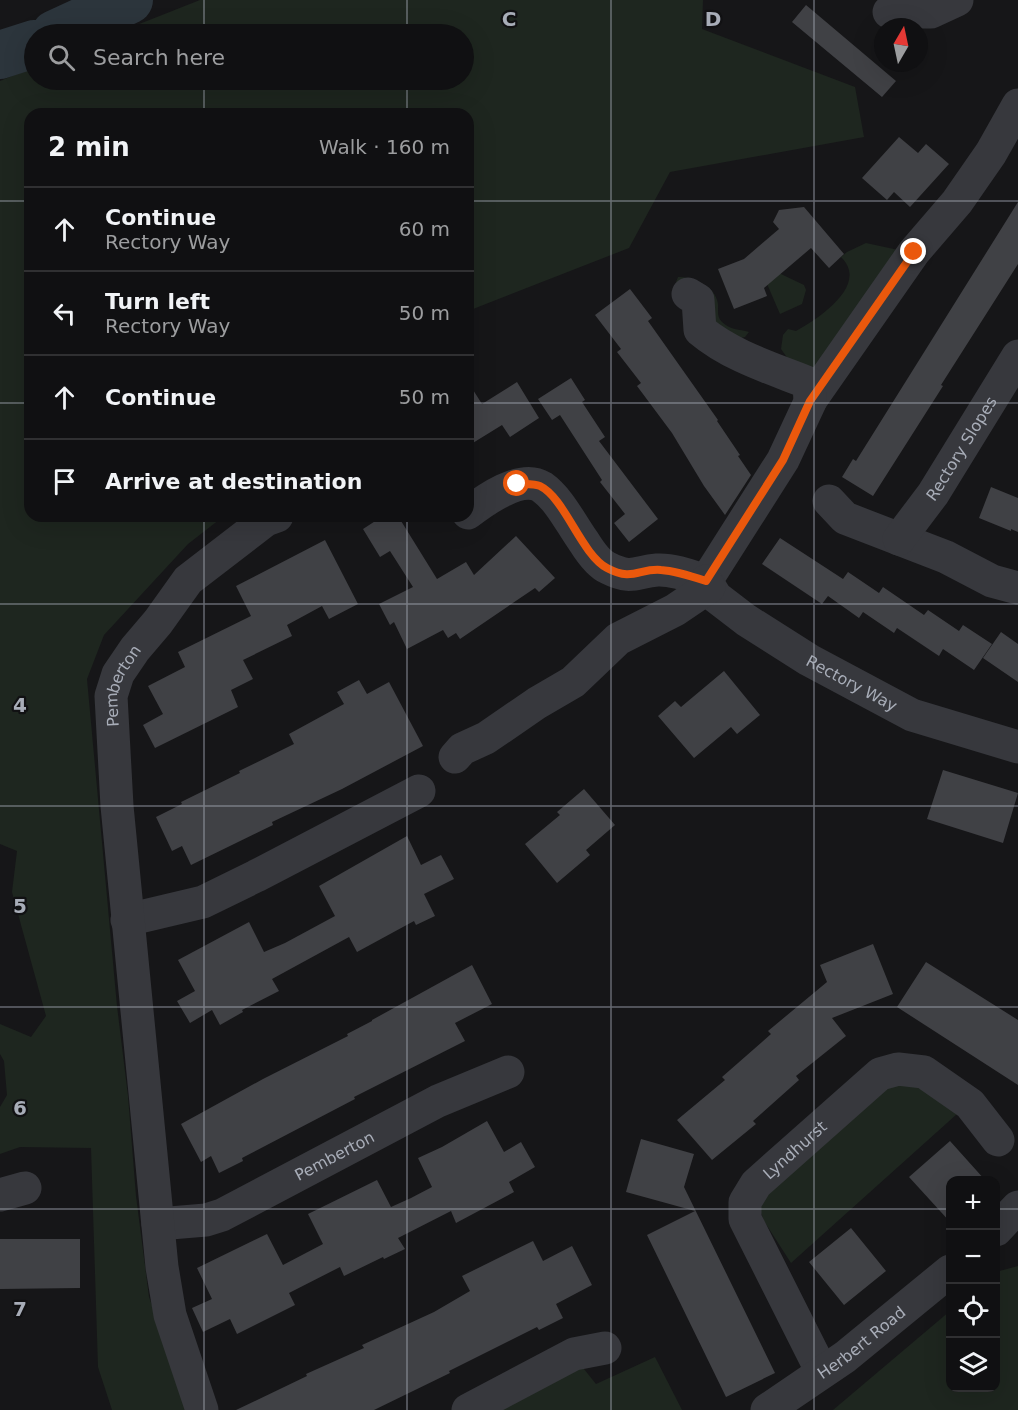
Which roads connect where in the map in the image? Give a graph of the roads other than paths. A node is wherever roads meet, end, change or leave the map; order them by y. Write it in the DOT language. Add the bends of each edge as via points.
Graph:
graph roads {
  1 [pos="957,0"];
  2 [pos="889,12"];
  3 [pos="1018,105"];
  4 [pos="688,294"];
  5 [pos="1018,356"];
  6 [pos="810,401"];
  7 [pos="829,501"];
  8 [pos="474,508"];
  9 [pos="263,522"];
  10 [pos="899,540"];
  11 [pos="708,584"];
  12 [pos="1018,588"];
  13 [pos="1018,747"];
  14 [pos="455,757"];
  15 [pos="419,791"];
  16 [pos="127,920"];
  17 [pos="508,1072"];
  18 [pos="998,1140"];
  19 [pos="158,1224"];
  20 [pos="946,1275"];
  21 [pos="605,1348"];
  22 [pos="822,1372"];
  23 [pos="202,1410"];
  24 [pos="468,1410"];
  25 [pos="767,1410"];
  1 -- 2 [label="street" via="931,12"];
  3 -- 6 [label="street" via="957,202 914,252"];
  4 -- 6 [label="street" via="698,300 700,330 737,354 809,383"];
  5 -- 10 [label="street, Rectory Slopes" via="933,494"];
  6 -- 11 [label="street" via="783,460"];
  7 -- 10 [label="street" via="845,518"];
  8 -- 11 [label="street, Rectory Way" via="517,484 540,486 557,501 588,549 606,568 629,576 658,570 681,573"];
  9 -- 16 [label="street, Pemberton" via="188,580 118,674 111,696"];
  10 -- 12 [label="street"];
  11 -- 13 [label="street, Rectory Way" via="716,597 746,620 912,715"];
  11 -- 14 [label="street" via="675,610 618,639 573,682"];
  15 -- 16 [label="street" via="202,902"];
  16 -- 19 [label="street, Pemberton"];
  17 -- 19 [label="street, Pemberton" via="438,1101 222,1215"];
  18 -- 22 [label="street, Lyndhurst" via="970,1104 924,1072 898,1069 880,1074 756,1184 745,1202 745,1219"];
  19 -- 23 [label="street, Pemberton" via="170,1315"];
  20 -- 22 [label="street, Herbert Road"];
  21 -- 24 [label="street" via="574,1354"];
  22 -- 25 [label="street, Herbert Road"];
}
